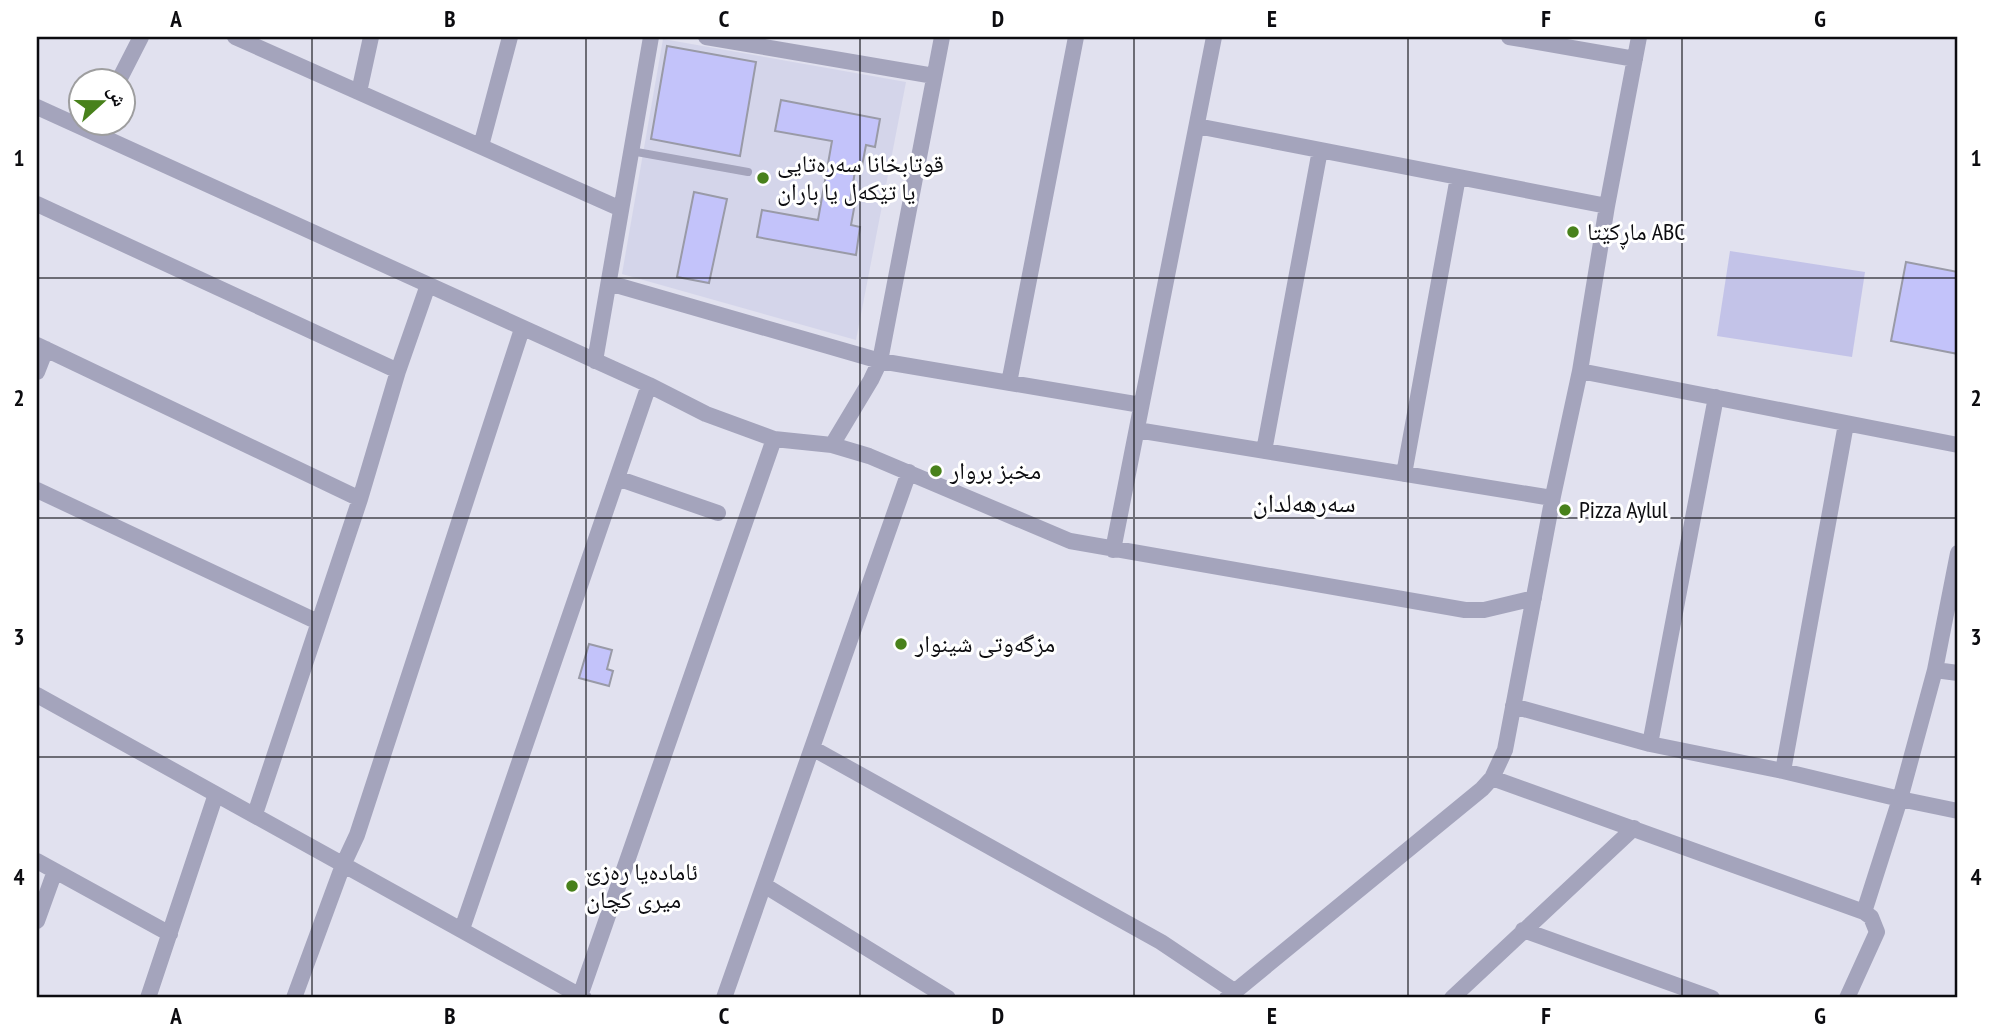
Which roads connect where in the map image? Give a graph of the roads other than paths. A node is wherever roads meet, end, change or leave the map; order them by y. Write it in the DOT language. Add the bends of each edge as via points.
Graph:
graph roads {
  1 [pos="141,37"];
  2 [pos="235,37"];
  3 [pos="371,37"];
  4 [pos="510,37"];
  5 [pos="651,37"];
  6 [pos="706,37"];
  7 [pos="942,37"];
  8 [pos="1076,37"];
  9 [pos="1214,37"];
  10 [pos="1509,37"];
  11 [pos="1639,37"];
  12 [pos="1635,59"];
  13 [pos="126,66"];
  14 [pos="934,76"];
  15 [pos="359,92"];
  16 [pos="37,107"];
  17 [pos="66,117"];
  18 [pos="1196,126"];
  19 [pos="114,136"];
  20 [pos="481,146"];
  21 [pos="1320,150"];
  22 [pos="631,151"];
  23 [pos="748,172"];
  24 [pos="1458,177"];
  25 [pos="37,204"];
  26 [pos="1607,206"];
  27 [pos="621,209"];
  28 [pos="609,282"];
  29 [pos="428,285"];
  30 [pos="522,329"];
  31 [pos="41,347"];
  32 [pos="595,361"];
  33 [pos="880,361"];
  34 [pos="398,371"];
  35 [pos="1580,371"];
  36 [pos="37,372"];
  37 [pos="1009,383"];
  38 [pos="649,385"];
  39 [pos="1716,397"];
  40 [pos="1141,405"];
  41 [pos="1846,424"];
  42 [pos="1137,430"];
  43 [pos="774,439"];
  44 [pos="832,445"];
  45 [pos="1958,445"];
  46 [pos="1264,451"];
  47 [pos="909,472"];
  48 [pos="1404,474"];
  49 [pos="617,478"];
  50 [pos="37,490"];
  51 [pos="1552,498"];
  52 [pos="360,499"];
  53 [pos="718,513"];
  54 [pos="1113,550"];
  55 [pos="1958,553"];
  56 [pos="1954,592"];
  57 [pos="1534,598"];
  58 [pos="318,622"];
  59 [pos="1935,670"];
  60 [pos="1958,673"];
  61 [pos="37,695"];
  62 [pos="1513,706"];
  63 [pos="1650,744"];
  64 [pos="812,748"];
  65 [pos="1783,771"];
  66 [pos="1492,778"];
  67 [pos="216,794"];
  68 [pos="1900,800"];
  69 [pos="1958,811"];
  70 [pos="255,814"];
  71 [pos="1634,828"];
  72 [pos="37,861"];
  73 [pos="343,865"];
  74 [pos="55,871"];
  75 [pos="764,885"];
  76 [pos="1864,912"];
  77 [pos="37,920"];
  78 [pos="462,929"];
  79 [pos="1523,930"];
  80 [pos="170,934"];
  81 [pos="1687,994"];
  82 [pos="1230,995"];
  83 [pos="582,997"];
  84 [pos="148,998"];
  85 [pos="295,998"];
  86 [pos="724,998"];
  87 [pos="948,998"];
  88 [pos="1452,998"];
  89 [pos="1712,998"];
  90 [pos="1847,998"];
  1 -- 13 [label="street"];
  2 -- 15 [label="street"];
  3 -- 15 [label="street"];
  4 -- 20 [label="street"];
  5 -- 22 [label="street"];
  6 -- 14 [label="street"];
  7 -- 14 [label="street"];
  8 -- 37 [label="street"];
  9 -- 18 [label="street"];
  10 -- 12 [label="street"];
  11 -- 12 [label="street"];
  12 -- 26 [label="street"];
  14 -- 33 [label="street"];
  15 -- 20 [label="street"];
  16 -- 17 [label="street"];
  18 -- 21 [label="street"];
  18 -- 40 [label="street"];
  19 -- 29 [label="street"];
  20 -- 27 [label="street"];
  21 -- 24 [label="street"];
  21 -- 46 [label="street"];
  22 -- 23 [label="lane"];
  22 -- 27 [label="street"];
  24 -- 26 [label="street"];
  24 -- 48 [label="street"];
  25 -- 34 [label="street"];
  26 -- 35 [label="street"];
  27 -- 28 [label="street"];
  28 -- 32 [label="street"];
  28 -- 33 [label="street"];
  29 -- 30 [label="street"];
  29 -- 34 [label="street"];
  30 -- 32 [label="street"];
  30 -- 73 [label="street" via="357,835"];
  31 -- 36 [label="street"];
  31 -- 52 [label="street"];
  32 -- 38 [label="street"];
  33 -- 37 [label="street"];
  33 -- 44 [label="street"];
  34 -- 52 [label="street"];
  35 -- 39 [label="street"];
  35 -- 51 [label="street"];
  37 -- 40 [label="street"];
  38 -- 43 [label="street" via="706,414"];
  38 -- 49 [label="street"];
  39 -- 41 [label="street"];
  39 -- 63 [label="street"];
  40 -- 42 [label="street"];
  41 -- 45 [label="street"];
  41 -- 65 [label="street"];
  42 -- 46 [label="street"];
  42 -- 54 [label="street"];
  43 -- 44 [label="street"];
  43 -- 83 [label="street"];
  44 -- 47 [label="street"];
  46 -- 48 [label="street"];
  47 -- 54 [label="street" via="1070,541"];
  47 -- 64 [label="street"];
  48 -- 51 [label="street"];
  49 -- 53 [label="street"];
  49 -- 78 [label="street"];
  50 -- 58 [label="street"];
  51 -- 57 [label="street"];
  52 -- 58 [label="street"];
  54 -- 57 [label="street" via="1465,610"];
  55 -- 56 [label="street"];
  56 -- 59 [label="street"];
  57 -- 62 [label="street"];
  58 -- 70 [label="street"];
  59 -- 60 [label="street"];
  59 -- 68 [label="street"];
  61 -- 67 [label="street"];
  62 -- 63 [label="street"];
  62 -- 66 [label="street" via="1505,750"];
  63 -- 65 [label="street"];
  64 -- 75 [label="street"];
  64 -- 82 [label="street" via="1161,942"];
  65 -- 68 [label="street"];
  66 -- 71 [label="street"];
  66 -- 82 [label="street"];
  67 -- 70 [label="street"];
  67 -- 80 [label="street"];
  68 -- 69 [label="street"];
  68 -- 76 [label="street"];
  70 -- 73 [label="street"];
  71 -- 76 [label="street"];
  71 -- 79 [label="street"];
  72 -- 74 [label="street"];
  73 -- 78 [label="street"];
  73 -- 85 [label="street"];
  74 -- 77 [label="street"];
  74 -- 80 [label="street"];
  75 -- 86 [label="street"];
  75 -- 87 [label="street"];
  76 -- 90 [label="street" via="1877,932"];
  78 -- 83 [label="street"];
  79 -- 81 [label="street"];
  79 -- 88 [label="street"];
  80 -- 84 [label="street"];
  81 -- 89 [label="street"];
}
